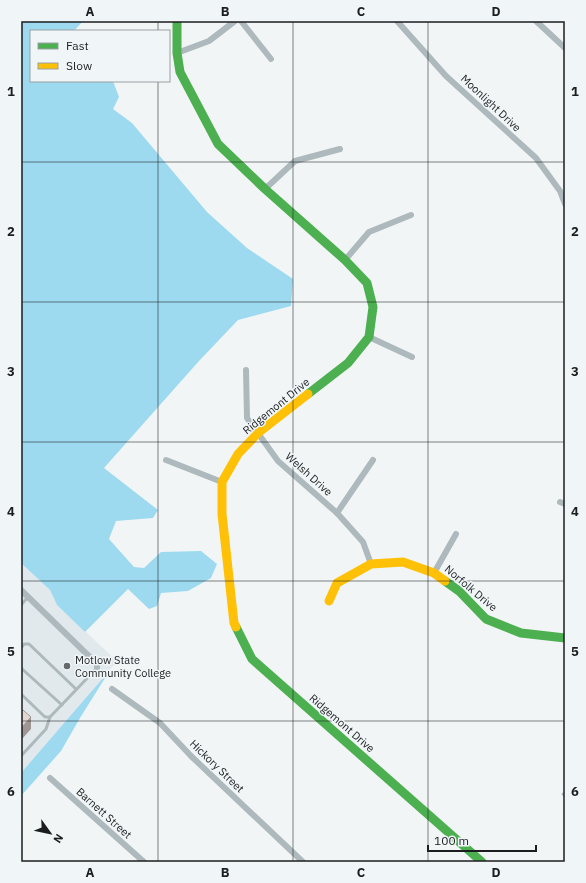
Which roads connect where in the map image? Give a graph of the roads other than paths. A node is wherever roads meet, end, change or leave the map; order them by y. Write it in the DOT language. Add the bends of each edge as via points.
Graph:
graph roads {
  1 [pos="177,21"];
  2 [pos="235,21"];
  3 [pos="241,21"];
  4 [pos="397,21"];
  5 [pos="536,21"];
  6 [pos="565,48"];
  7 [pos="177,53"];
  8 [pos="271,59"];
  9 [pos="340,149"];
  10 [pos="265,189"];
  11 [pos="565,204"];
  12 [pos="411,215"];
  13 [pos="345,260"];
  14 [pos="369,337"];
  15 [pos="412,357"];
  16 [pos="246,370"];
  17 [pos="258,434"];
  18 [pos="166,460"];
  19 [pos="373,460"];
  20 [pos="222,482"];
  21 [pos="337,513"];
  22 [pos="456,534"];
  23 [pos="371,564"];
  24 [pos="434,573"];
  25 [pos="21,590"];
  26 [pos="28,597"];
  27 [pos="329,601"];
  28 [pos="21,605"];
  29 [pos="565,638"];
  30 [pos="21,648"];
  31 [pos="21,668"];
  32 [pos="97,668"];
  33 [pos="112,688"];
  34 [pos="76,689"];
  35 [pos="21,694"];
  36 [pos="62,705"];
  37 [pos="50,717"];
  38 [pos="21,756"];
  39 [pos="50,778"];
  40 [pos="144,862"];
  41 [pos="303,862"];
  42 [pos="482,862"];
  1 -- 7 [label="street"];
  2 -- 7 [label="street" via="209,41"];
  3 -- 8 [label="street"];
  4 -- 11 [label="street, Moonlight Drive" via="446,76 536,158 560,190"];
  5 -- 6 [label="street"];
  7 -- 10 [label="street" via="180,72 218,144"];
  9 -- 10 [label="street" via="295,161"];
  10 -- 13 [label="street"];
  12 -- 13 [label="street" via="369,232"];
  13 -- 14 [label="street" via="367,283 373,307"];
  14 -- 15 [label="street"];
  14 -- 17 [label="street, Ridgemont Drive" via="348,363"];
  16 -- 17 [label="street, Welsh Drive" via="246,418"];
  17 -- 20 [label="street, Ridgemont Drive" via="238,454"];
  17 -- 21 [label="street, Welsh Drive" via="278,461"];
  18 -- 20 [label="street"];
  19 -- 21 [label="street"];
  20 -- 42 [label="street, Ridgemont Drive" via="222,514 234,623 252,659"];
  21 -- 23 [label="street, Welsh Drive" via="363,542"];
  22 -- 24 [label="street"];
  23 -- 24 [label="street, Norfolk Drive" via="403,562"];
  23 -- 27 [label="street, Norfolk Drive" via="337,583"];
  24 -- 29 [label="street, Norfolk Drive" via="459,591 486,619 521,633"];
  25 -- 26 [label="street"];
  26 -- 28 [label="lane"];
  26 -- 32 [label="street" via="97,664"];
  30 -- 34 [label="lane" via="24,644 29,644"];
  31 -- 36 [label="lane"];
  32 -- 34 [label="lane"];
  33 -- 41 [label="street, Hickory Street" via="160,723 191,756"];
  34 -- 36 [label="lane"];
  35 -- 37 [label="lane" via="45,717"];
  36 -- 37 [label="lane"];
  37 -- 38 [label="lane" via="46,729"];
  39 -- 40 [label="street, Barnett Street"];
}
